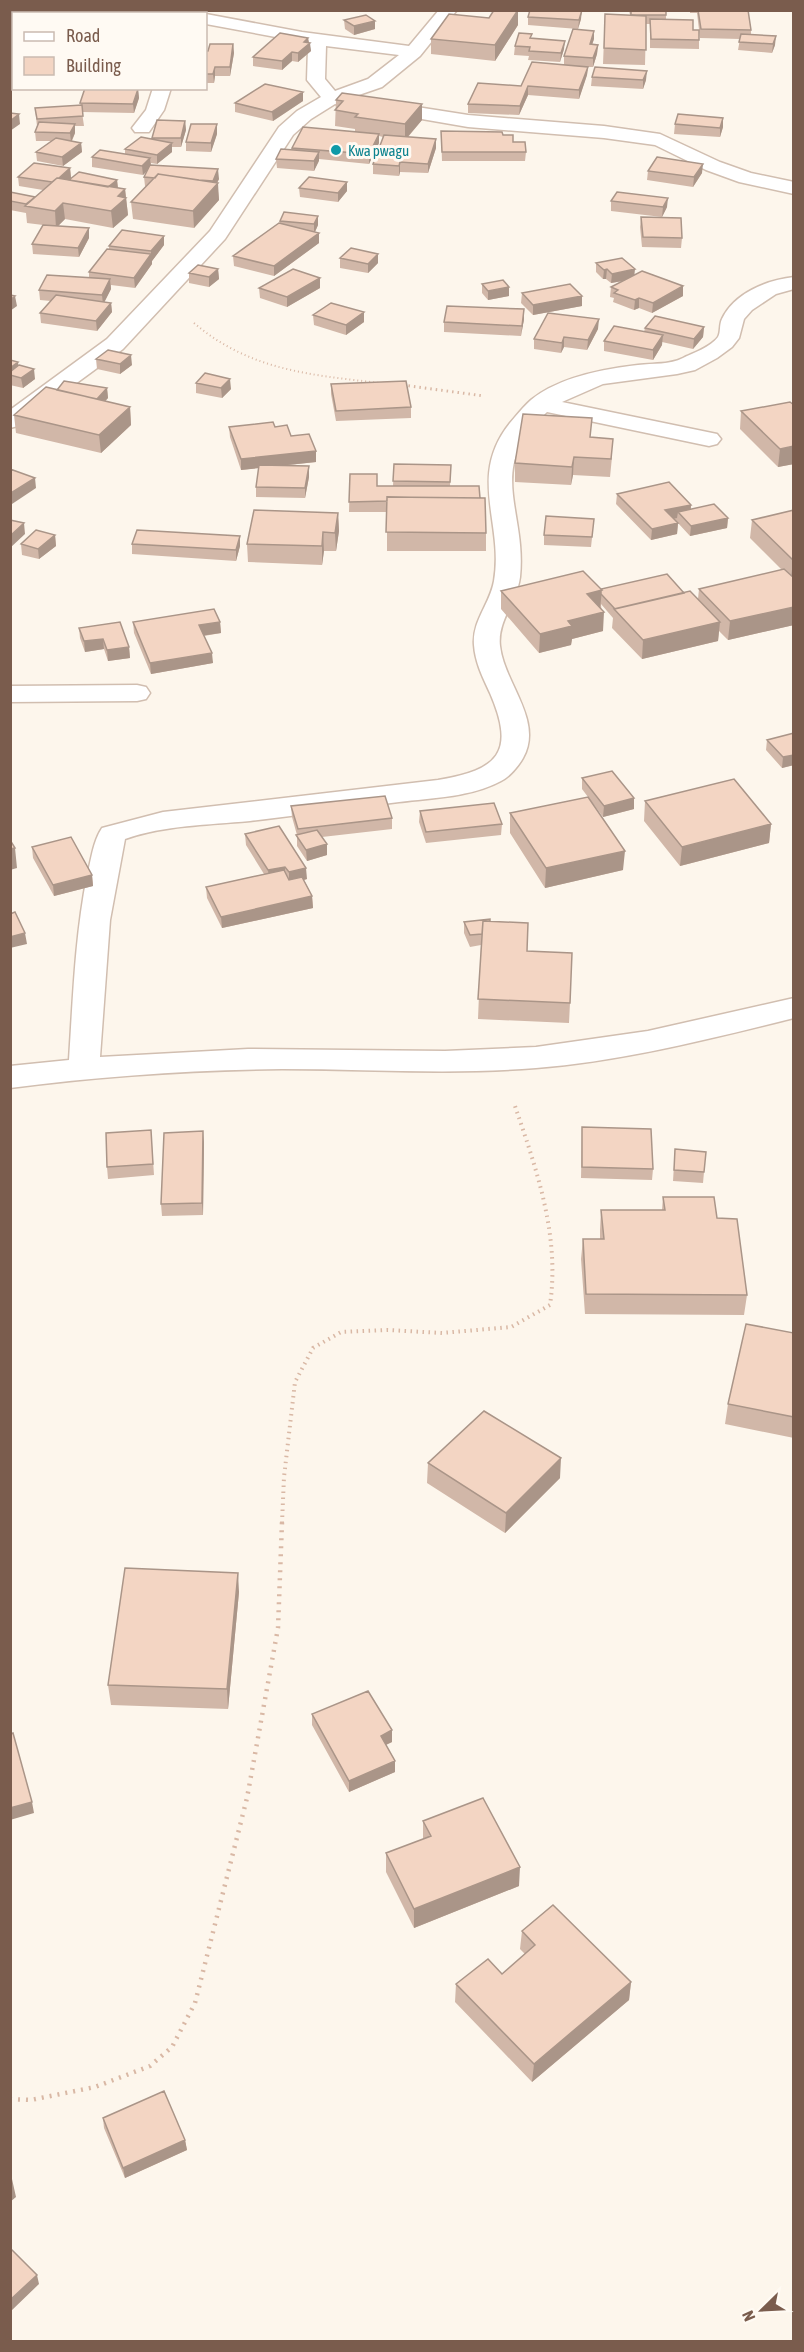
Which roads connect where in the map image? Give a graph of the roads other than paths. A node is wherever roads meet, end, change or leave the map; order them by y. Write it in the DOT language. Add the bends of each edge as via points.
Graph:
graph roads {
  1 [pos="110,10"];
  2 [pos="450,10"];
  3 [pos="132,12"];
  4 [pos="207,19"];
  5 [pos="302,37"];
  6 [pos="414,52"];
  7 [pos="162,90"];
  8 [pos="332,98"];
  9 [pos="142,128"];
  10 [pos="794,188"];
  11 [pos="794,283"];
  12 [pos="540,404"];
  13 [pos="10,421"];
  14 [pos="709,439"];
  15 [pos="137,693"];
  16 [pos="10,694"];
  17 [pos="794,1008"];
  18 [pos="84,1067"];
  19 [pos="10,1077"];
  1 -- 3 [label="street"];
  2 -- 6 [label="street"];
  4 -- 5 [label="street"];
  5 -- 6 [label="street"];
  5 -- 8 [label="street" via="317,46 316,80"];
  6 -- 8 [label="street" via="375,83"];
  7 -- 9 [label="street" via="159,103"];
  8 -- 10 [label="street" via="429,116 660,140 746,178"];
  8 -- 13 [label="street" via="286,131 218,235 115,344"];
  11 -- 12 [label="street" via="761,293 734,316 728,339 684,366 579,383"];
  12 -- 14 [label="street"];
  12 -- 18 [label="street" via="512,436 501,461 507,578 503,598 488,624 487,648 516,731 512,757 495,774 446,788 167,819 136,824 112,834 101,879"];
  15 -- 16 [label="street"];
  17 -- 18 [label="street" via="635,1044 553,1056 499,1060 280,1059"];
  18 -- 19 [label="street"];
}
